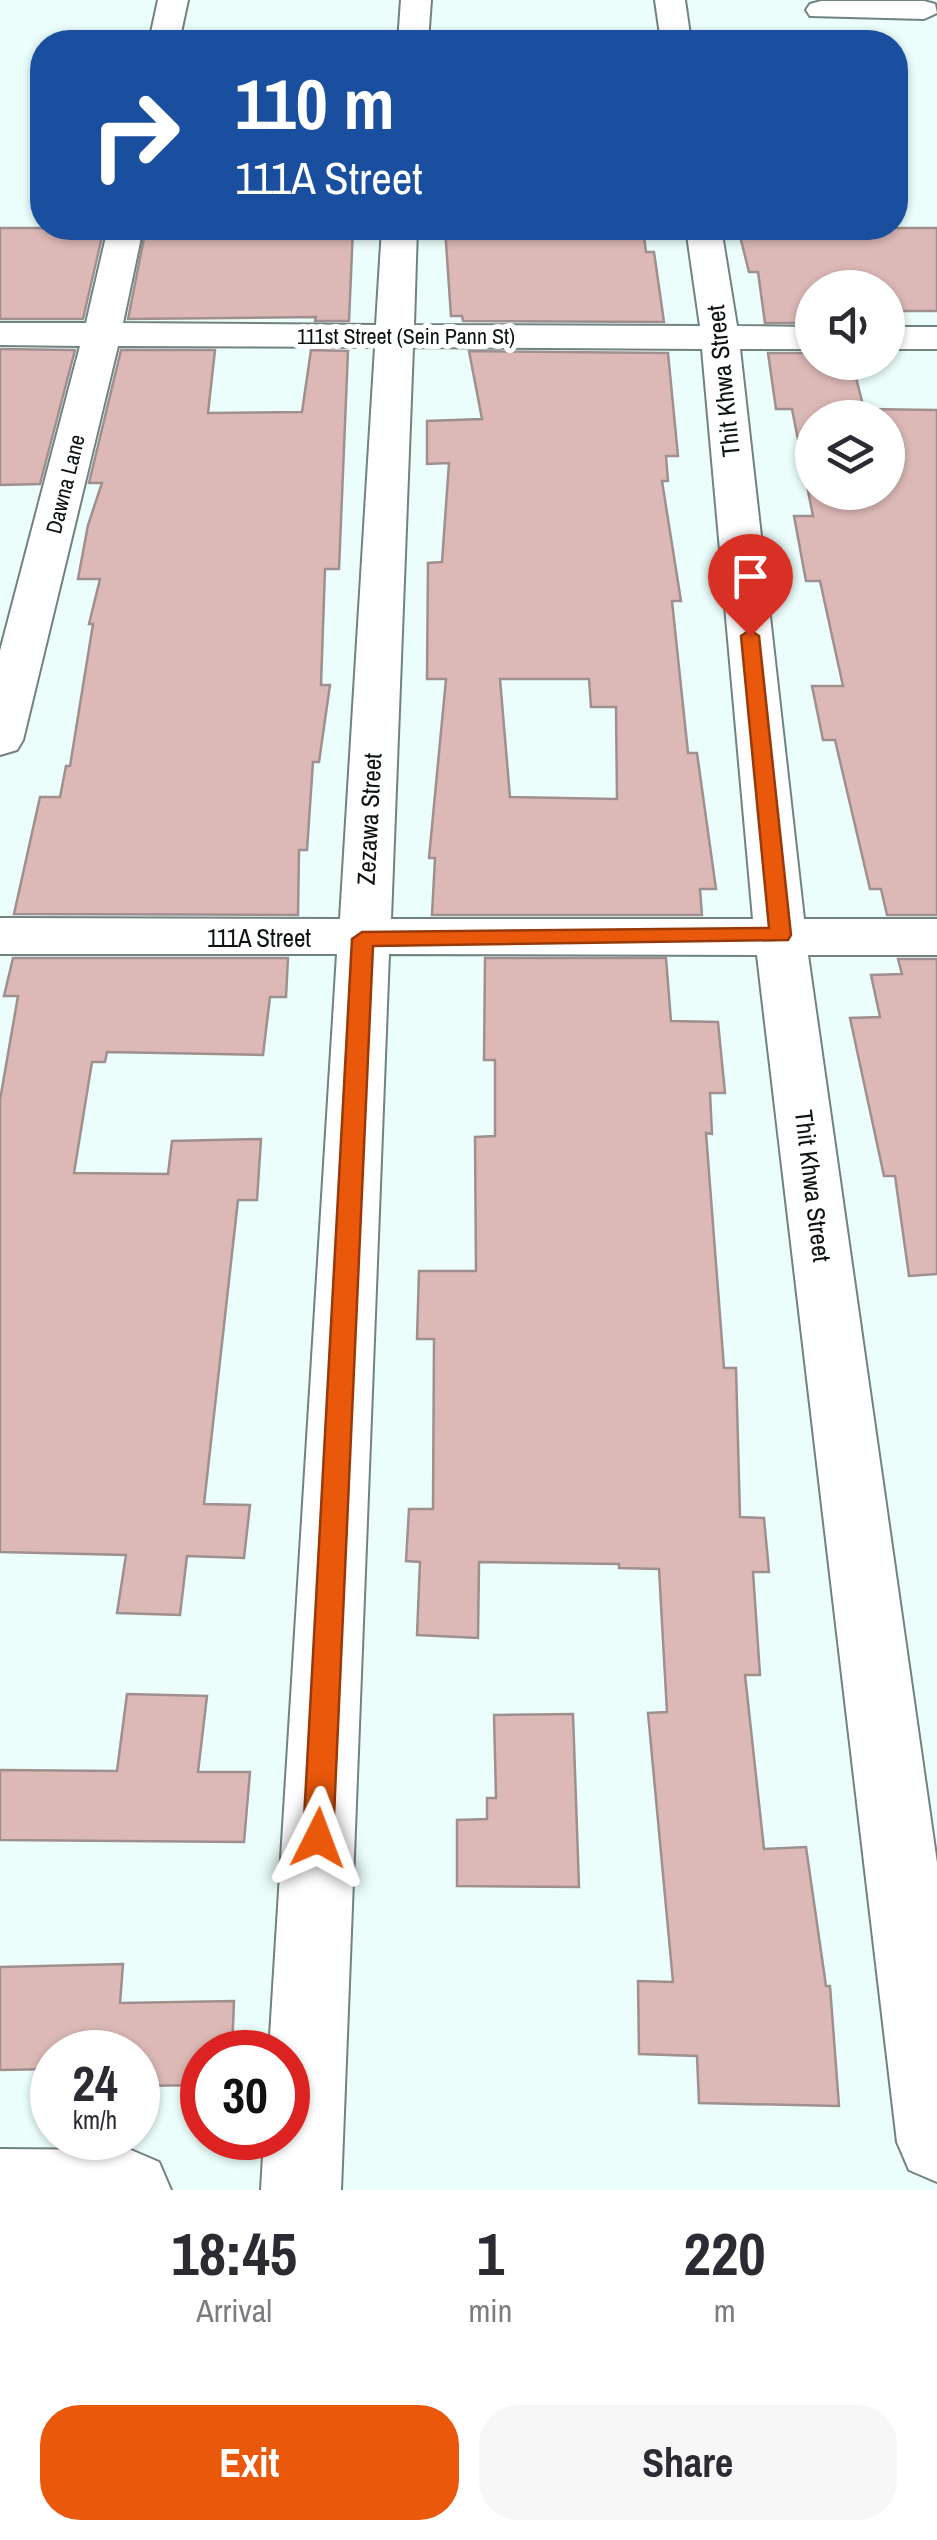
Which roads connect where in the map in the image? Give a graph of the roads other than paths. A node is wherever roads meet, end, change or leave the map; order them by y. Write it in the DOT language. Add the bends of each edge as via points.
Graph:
graph roads {
  1 [pos="174,0"];
  2 [pos="416,0"];
  3 [pos="670,0"];
  4 [pos="821,10"];
  5 [pos="926,15"];
  6 [pos="167,30"];
  7 [pos="414,30"];
  8 [pos="674,30"];
  9 [pos="122,240"];
  10 [pos="399,240"];
  11 [pos="706,240"];
  12 [pos="0,334"];
  13 [pos="102,335"];
  14 [pos="393,336"];
  15 [pos="720,337"];
  16 [pos="795,338"];
  17 [pos="905,338"];
  18 [pos="937,338"];
  19 [pos="0,740"];
  20 [pos="780,935"];
  21 [pos="0,936"];
  22 [pos="937,936"];
  23 [pos="362,939"];
  24 [pos="937,2142"];
  25 [pos="0,2189"];
  26 [pos="131,2190"];
  27 [pos="301,2190"];
  1 -- 6 [label="street"];
  2 -- 7 [label="street"];
  3 -- 8 [label="street"];
  4 -- 5 [label="street"];
  9 -- 13 [label="street, Dawna Lane"];
  10 -- 14 [label="street, Zezawa Street"];
  11 -- 15 [label="street, Thit Khwa Street"];
  12 -- 13 [label="street, 111st Street (Sein Pann St)"];
  13 -- 14 [label="street, 111st Street (Sein Pann St)"];
  13 -- 19 [label="street, Dawna Lane"];
  14 -- 15 [label="street, 111st Street (Sein Pann St)"];
  14 -- 23 [label="street, Zezawa Street"];
  15 -- 16 [label="street, 111st Street (Sein Pann St)"];
  15 -- 20 [label="street, Thit Khwa Street"];
  17 -- 18 [label="street"];
  20 -- 22 [label="street, 111A Street"];
  20 -- 23 [label="street, 111A Street"];
  20 -- 24 [label="street, Thit Khwa Street"];
  21 -- 23 [label="street, 111A Street"];
  23 -- 27 [label="street, Zezawa Street"];
  25 -- 26 [label="street"];
}
